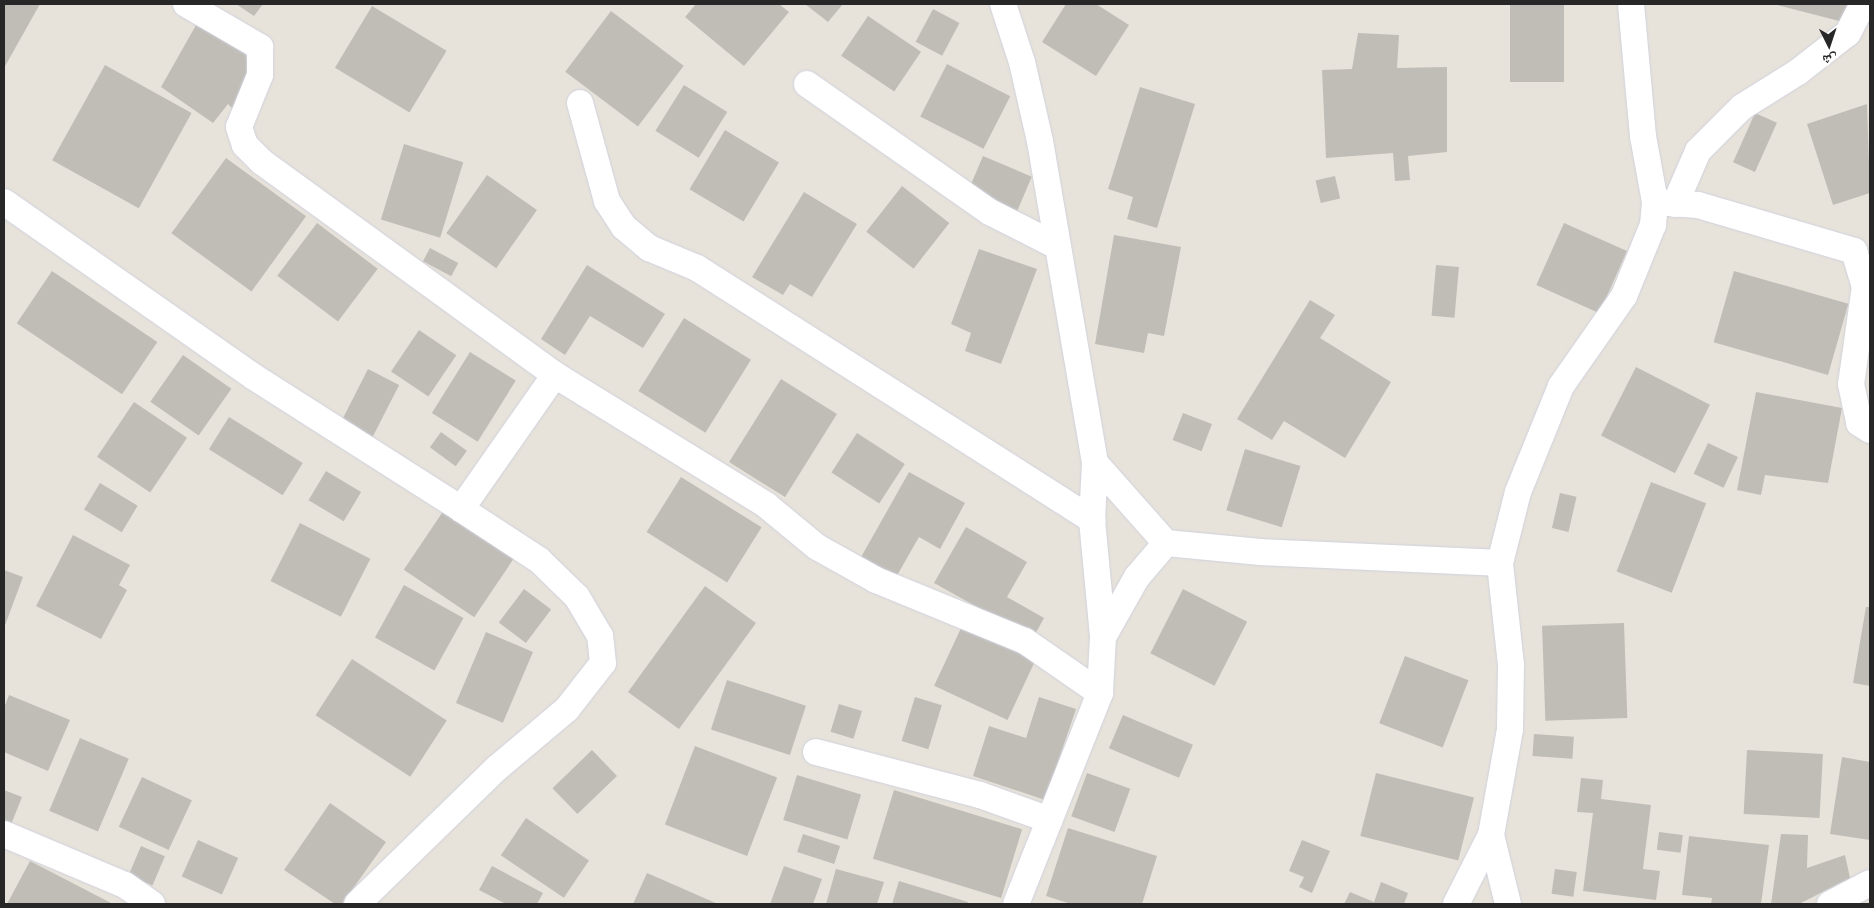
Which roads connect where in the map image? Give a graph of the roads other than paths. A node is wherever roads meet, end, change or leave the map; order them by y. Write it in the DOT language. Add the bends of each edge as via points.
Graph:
graph roads {
  1 [pos="186,4"];
  2 [pos="1002,4"];
  3 [pos="1631,4"];
  4 [pos="1863,4"];
  5 [pos="807,84"];
  6 [pos="580,103"];
  7 [pos="4,202"];
  8 [pos="1665,203"];
  9 [pos="1057,246"];
  10 [pos="555,376"];
  11 [pos="1870,430"];
  12 [pos="1095,462"];
  13 [pos="462,510"];
  14 [pos="1092,520"];
  15 [pos="1166,543"];
  16 [pos="1500,563"];
  17 [pos="1103,637"];
  18 [pos="1100,693"];
  19 [pos="816,752"];
  20 [pos="1050,820"];
  21 [pos="4,834"];
  22 [pos="1492,835"];
  23 [pos="1870,882"];
  24 [pos="365,902"];
  25 [pos="152,904"];
  26 [pos="1016,904"];
  27 [pos="1456,904"];
  28 [pos="1508,904"];
  29 [pos="1830,904"];
  1 -- 10 [label="street" via="260,47 260,75 240,120 240,132 249,151"];
  2 -- 9 [label="street" via="1022,62 1040,141"];
  3 -- 8 [label="street" via="1642,136"];
  4 -- 8 [label="street" via="1848,33 1798,72 1742,107 1698,151"];
  5 -- 9 [label="street" via="990,212"];
  6 -- 14 [label="street" via="607,201 624,227 649,248 697,268"];
  7 -- 13 [label="street" via="254,377"];
  8 -- 11 [label="street" via="1698,205 1854,251 1865,286 1852,384 1859,424"];
  8 -- 16 [label="street" via="1624,296 1561,386 1518,492"];
  9 -- 12 [label="street"];
  10 -- 13 [label="street"];
  10 -- 18 [label="street" via="766,505 818,547 876,580 1025,641"];
  12 -- 14 [label="street"];
  12 -- 15 [label="street"];
  13 -- 24 [label="street" via="539,560 577,596 600,636 603,663 566,709 497,768"];
  14 -- 17 [label="street"];
  15 -- 16 [label="street" via="1261,552"];
  15 -- 17 [label="street" via="1137,577"];
  16 -- 22 [label="street" via="1511,664 1510,729"];
  17 -- 18 [label="street"];
  18 -- 20 [label="street"];
  19 -- 20 [label="street" via="980,795"];
  20 -- 26 [label="street"];
  21 -- 25 [label="street" via="125,885"];
  22 -- 27 [label="street"];
  22 -- 28 [label="street"];
  23 -- 29 [label="street"];
}
